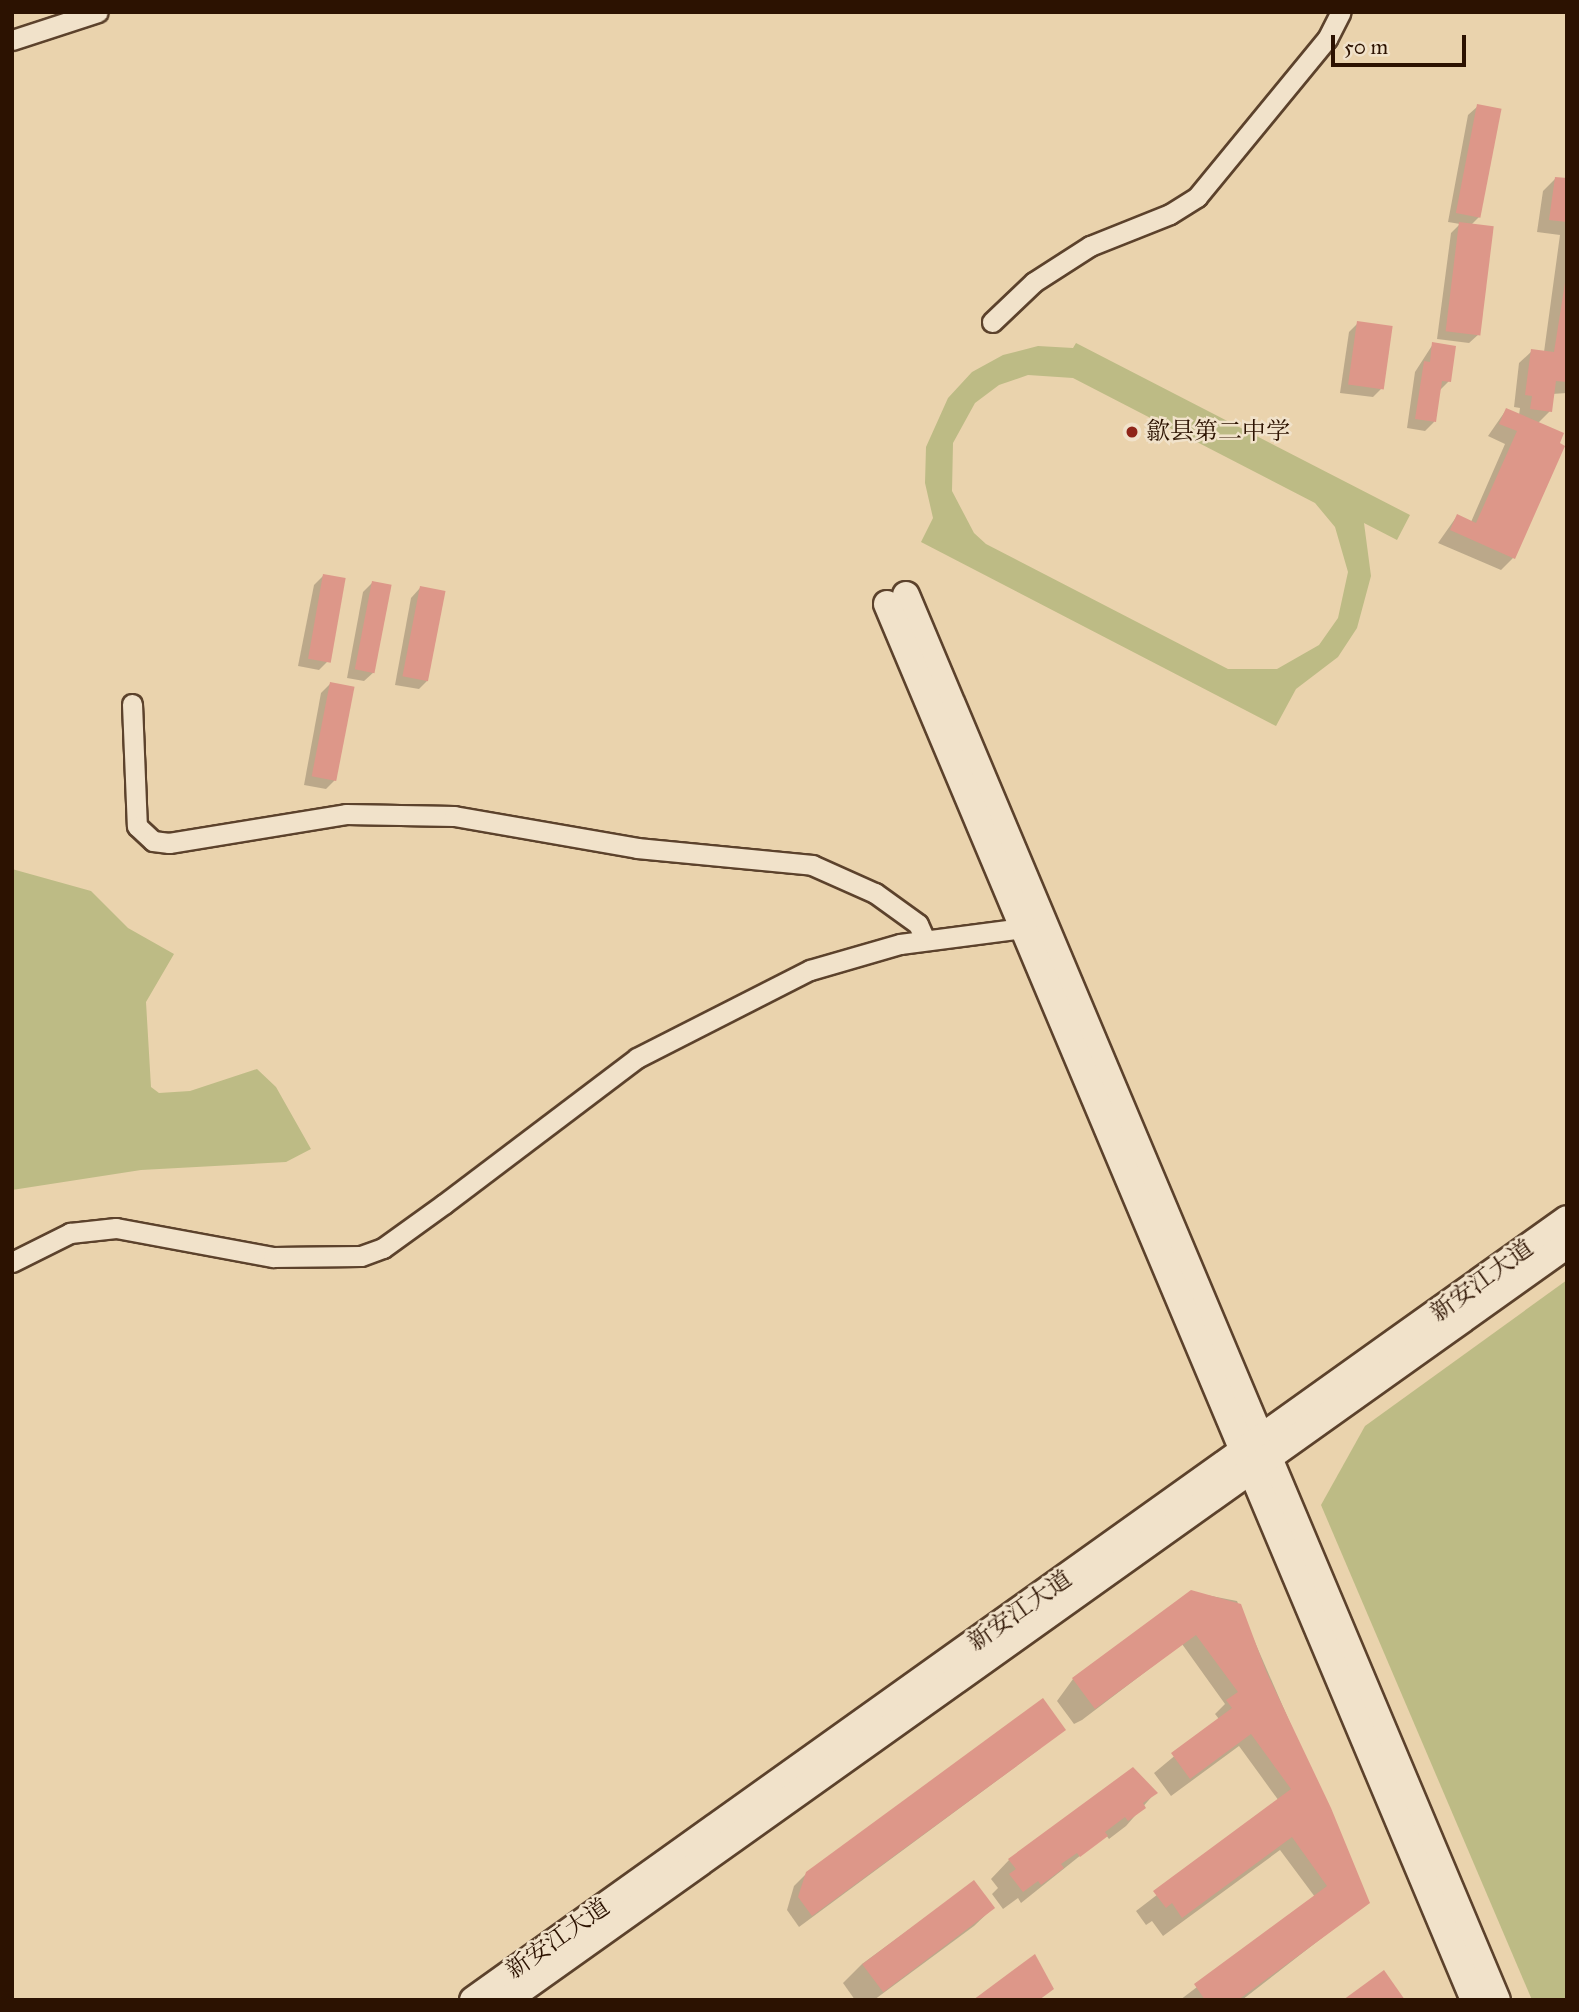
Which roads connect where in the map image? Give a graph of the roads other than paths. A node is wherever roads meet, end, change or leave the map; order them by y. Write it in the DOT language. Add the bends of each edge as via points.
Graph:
graph roads {
  1 [pos="98,12"];
  2 [pos="1341,12"];
  3 [pos="12,40"];
  4 [pos="992,322"];
  5 [pos="132,704"];
  6 [pos="1023,928"];
  7 [pos="925,940"];
  8 [pos="1567,1220"];
  9 [pos="1567,1245"];
  10 [pos="12,1262"];
  11 [pos="1258,1454"];
  12 [pos="472,2000"];
  13 [pos="508,2000"];
  14 [pos="1474,2000"];
  15 [pos="1497,2000"];
  1 -- 3 [label="street"];
  2 -- 4 [label="street" via="1327,39 1197,197 1170,214 1090,246 1034,282"];
  5 -- 7 [label="street" via="136,826 158,843 346,814 454,816 637,848 812,865 875,893 918,923"];
  6 -- 7 [label="street"];
  6 -- 11 [label="street"];
  6 -- 11 [label="street" via="897,600"];
  7 -- 10 [label="street" via="875,949 810,970 652,1049 383,1248 361,1256 272,1257 116,1228 70,1233"];
  8 -- 11 [label="street, 新安江大道"];
  9 -- 11 [label="street, 新安江大道"];
  11 -- 12 [label="street, 新安江大道"];
  11 -- 13 [label="street, 新安江大道"];
  11 -- 14 [label="street"];
  11 -- 15 [label="street"];
}
